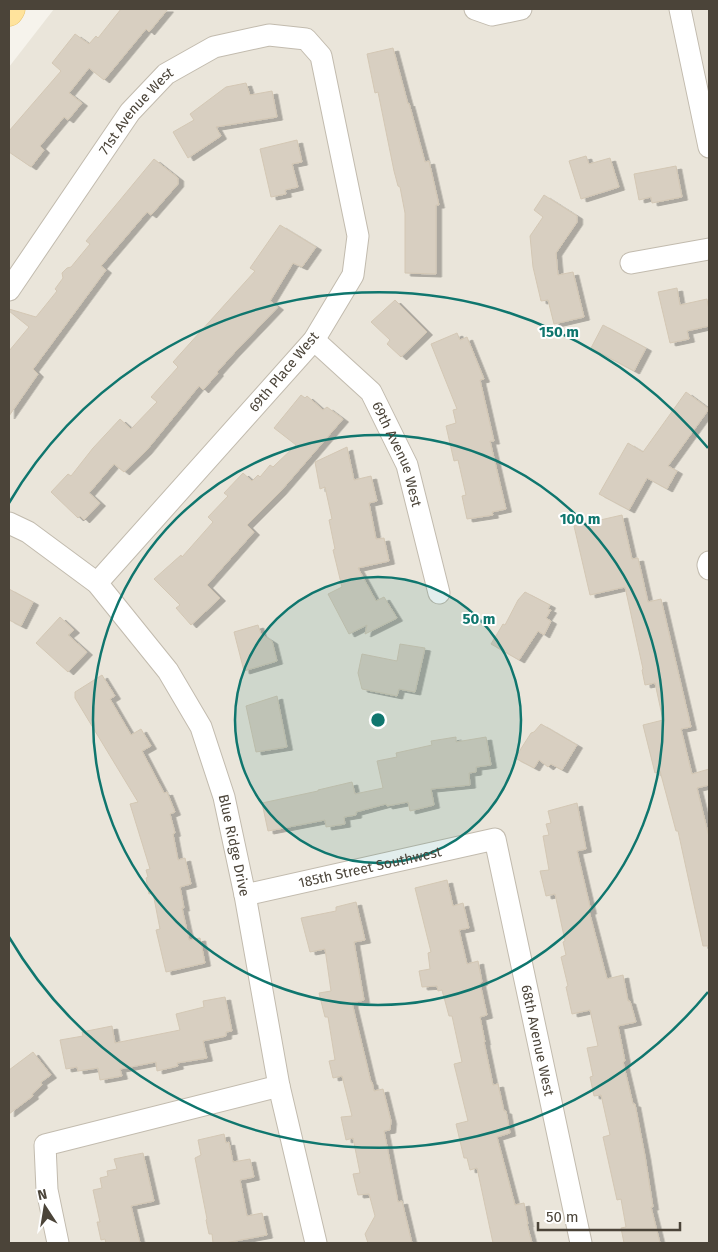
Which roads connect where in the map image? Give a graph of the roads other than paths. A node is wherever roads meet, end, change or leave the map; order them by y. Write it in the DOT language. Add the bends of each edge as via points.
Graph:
graph roads {
  1 [pos="11,9"];
  2 [pos="475,9"];
  3 [pos="520,9"];
  4 [pos="680,9"];
  5 [pos="9,12"];
  6 [pos="321,56"];
  7 [pos="709,147"];
  8 [pos="709,249"];
  9 [pos="632,263"];
  10 [pos="9,290"];
  11 [pos="314,340"];
  12 [pos="9,523"];
  13 [pos="709,562"];
  14 [pos="709,569"];
  15 [pos="97,583"];
  16 [pos="439,593"];
  17 [pos="495,839"];
  18 [pos="244,895"];
  19 [pos="279,1086"];
  20 [pos="58,1243"];
  21 [pos="316,1243"];
  22 [pos="582,1243"];
  1 -- 5 [label="main road"];
  2 -- 3 [label="street" via="492,15"];
  4 -- 7 [label="street"];
  6 -- 10 [label="street, 71st Avenue West" via="306,39 269,35 214,47 166,74 130,112"];
  6 -- 11 [label="street, 69th Place West" via="358,236 353,276"];
  8 -- 9 [label="street"];
  11 -- 15 [label="street, 69th Place West"];
  11 -- 16 [label="street, 69th Avenue West" via="371,392 408,465"];
  12 -- 15 [label="street, Blue Ridge Drive" via="28,532"];
  13 -- 14 [label="street"];
  15 -- 18 [label="street, Blue Ridge Drive" via="168,671 201,727 224,797"];
  17 -- 18 [label="street, 185th Street Southwest"];
  17 -- 22 [label="street, 68th Avenue West"];
  18 -- 19 [label="street, Blue Ridge Drive"];
  19 -- 20 [label="street" via="45,1145 47,1190"];
  19 -- 21 [label="street, Blue Ridge Drive"];
}
